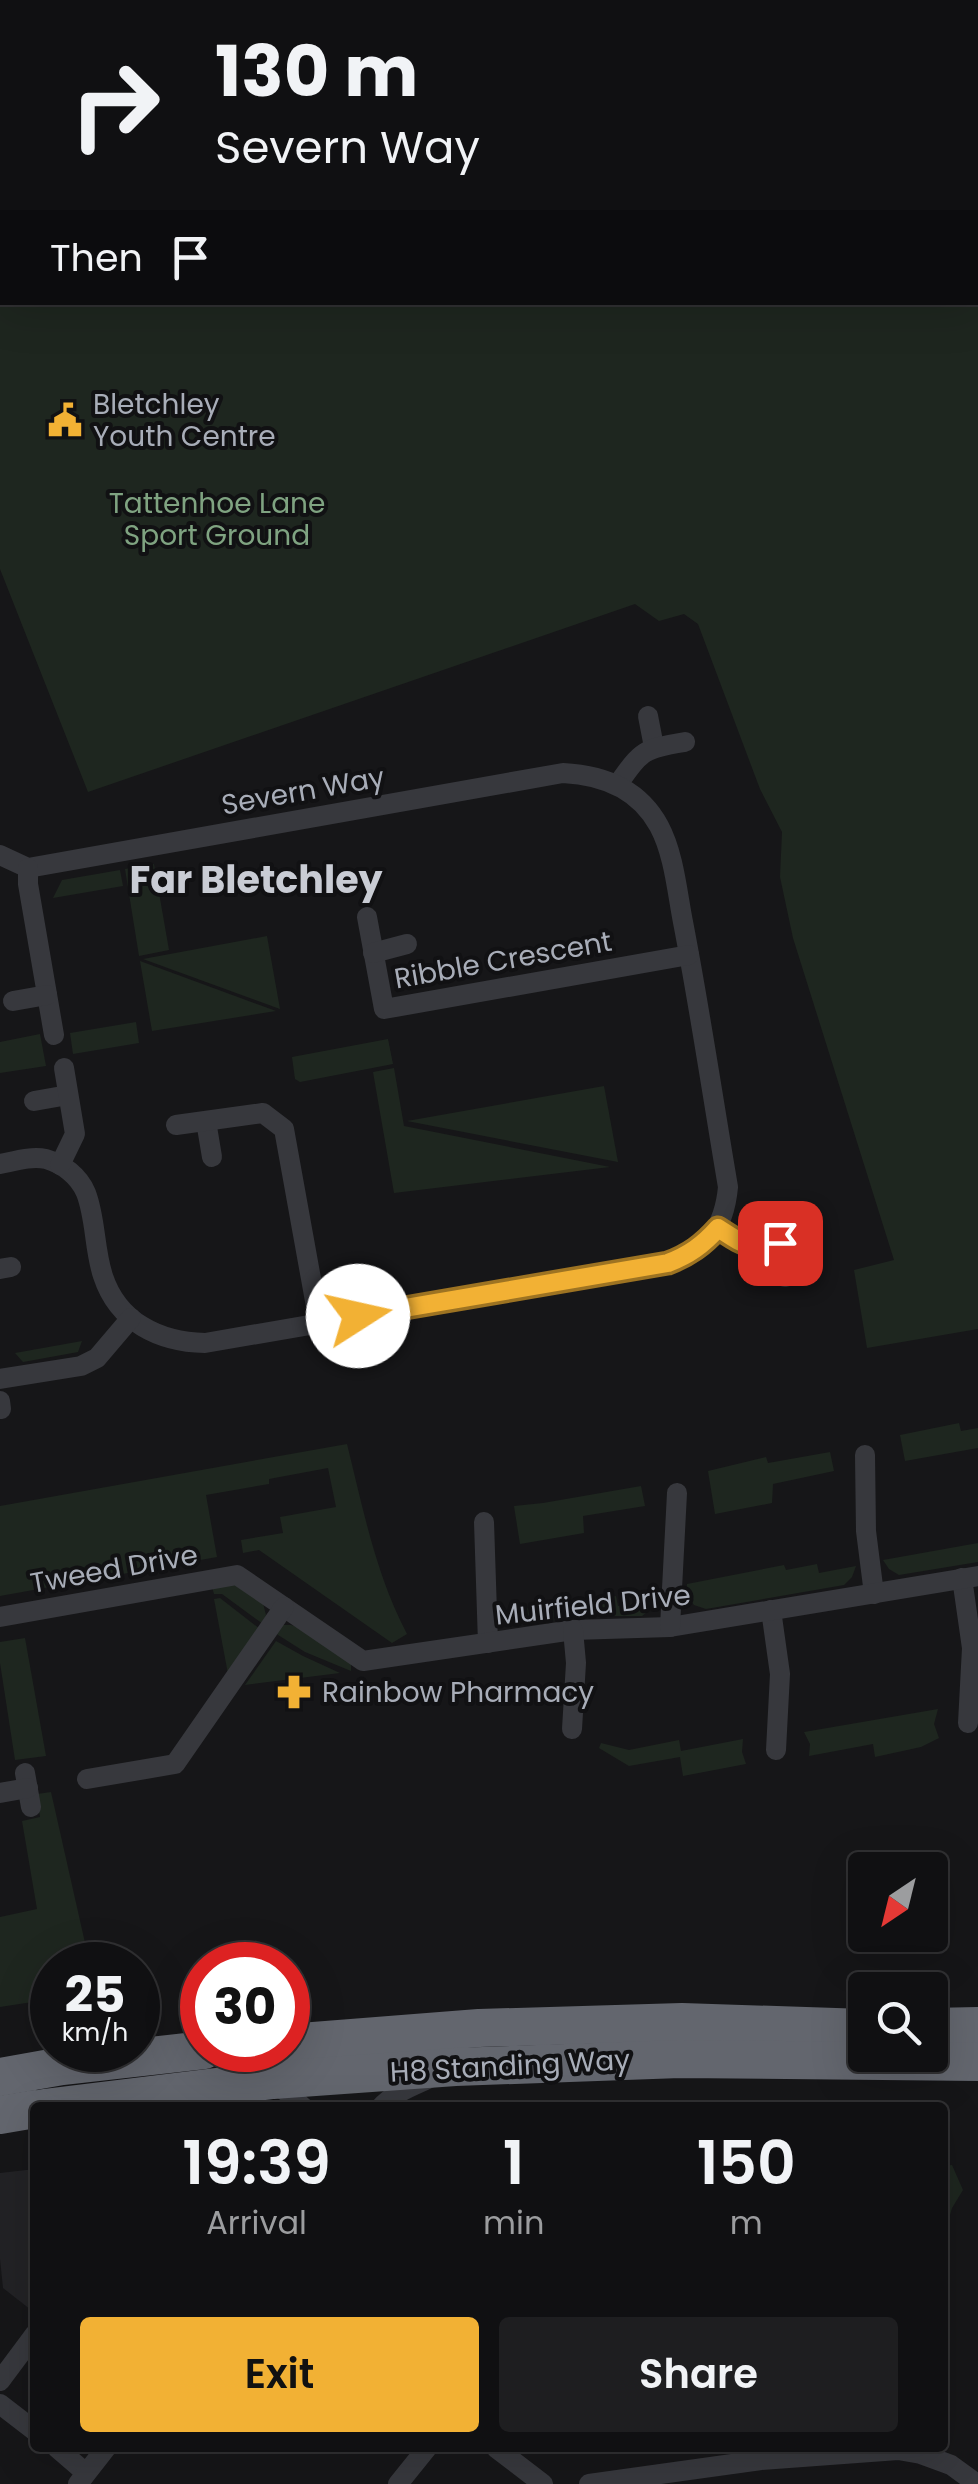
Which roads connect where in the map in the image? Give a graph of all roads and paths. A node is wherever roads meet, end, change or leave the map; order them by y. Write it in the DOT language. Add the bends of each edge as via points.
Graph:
graph roads {
  1 [pos="648,716"];
  2 [pos="685,742"];
  3 [pos="654,747"];
  4 [pos="618,784"];
  5 [pos="0,856"];
  6 [pos="28,868"];
  7 [pos="367,917"];
  8 [pos="407,944"];
  9 [pos="373,952"];
  10 [pos="689,955"];
  11 [pos="47,995"];
  12 [pos="13,1001"];
  13 [pos="54,1035"];
  14 [pos="64,1068"];
  15 [pos="68,1095"];
  16 [pos="34,1102"];
  17 [pos="206,1120"];
  18 [pos="176,1125"];
  19 [pos="212,1157"];
  20 [pos="0,1164"];
  21 [pos="60,1165"];
  22 [pos="718,1228"];
  23 [pos="807,1238"];
  24 [pos="780,1243"];
  25 [pos="785,1277"];
  26 [pos="131,1318"];
  27 [pos="318,1323"];
  28 [pos="0,1379"];
  29 [pos="0,1401"];
  30 [pos="1,1408"];
  31 [pos="865,1455"];
  32 [pos="677,1493"];
  33 [pos="484,1522"];
  34 [pos="237,1575"];
  35 [pos="970,1577"];
  36 [pos="874,1594"];
  37 [pos="284,1607"];
  38 [pos="771,1610"];
  39 [pos="0,1617"];
  40 [pos="670,1627"];
  41 [pos="573,1630"];
  42 [pos="488,1643"];
  43 [pos="968,1723"];
  44 [pos="572,1729"];
  45 [pos="776,1750"];
  46 [pos="87,1779"];
  47 [pos="28,1789"];
  48 [pos="0,1793"];
  49 [pos="978,2026"];
  50 [pos="848,2027"];
  51 [pos="948,2027"];
  52 [pos="310,2040"];
  53 [pos="180,2052"];
  54 [pos="978,2062"];
  55 [pos="455,2067"];
  56 [pos="0,2077"];
  57 [pos="273,2080"];
  58 [pos="82,2102"];
  59 [pos="297,2102"];
  60 [pos="385,2102"];
  61 [pos="30,2110"];
  62 [pos="0,2115"];
  63 [pos="30,2341"];
  64 [pos="0,2381"];
  65 [pos="0,2404"];
  66 [pos="30,2427"];
  67 [pos="59,2452"];
  68 [pos="103,2452"];
  69 [pos="424,2452"];
  70 [pos="501,2452"];
  71 [pos="829,2452"];
  72 [pos="910,2452"];
  73 [pos="760,2454"];
  74 [pos="82,2479"];
  75 [pos="398,2484"];
  76 [pos="543,2484"];
  77 [pos="589,2484"];
  78 [pos="977,2484"];
  1 -- 3 [label="street"];
  2 -- 3 [label="street"];
  3 -- 4 [label="street" via="640,753"];
  4 -- 6 [label="street, Severn Way" via="564,774"];
  4 -- 10 [label="street" via="658,824"];
  5 -- 6 [label="street"];
  6 -- 11 [label="street"];
  7 -- 9 [label="street, Ribble Crescent"];
  8 -- 9 [label="street, Ribble Crescent"];
  9 -- 10 [label="street, Ribble Crescent" via="384,1009"];
  10 -- 22 [label="street" via="728,1188"];
  11 -- 12 [label="street"];
  11 -- 13 [label="street"];
  14 -- 15 [label="street"];
  15 -- 16 [label="street"];
  15 -- 21 [label="street" via="75,1134"];
  17 -- 18 [label="street"];
  17 -- 19 [label="street"];
  17 -- 27 [label="street" via="263,1112 284,1128"];
  20 -- 21 [label="street" via="32,1158"];
  21 -- 26 [label="street" via="86,1194 102,1275"];
  22 -- 24 [label="street" via="755,1248"];
  22 -- 27 [label="street" via="696,1250 668,1263"];
  23 -- 24 [label="street"];
  24 -- 25 [label="street"];
  26 -- 27 [label="street" via="178,1342 204,1343"];
  26 -- 28 [label="street" via="81,1366"];
  29 -- 30 [label="street"];
  31 -- 36 [label="street"];
  32 -- 40 [label="street"];
  33 -- 42 [label="street"];
  34 -- 37 [label="street, Muirfield Drive"];
  34 -- 39 [label="street, Tweed Drive"];
  35 -- 36 [label="street, Muirfield Drive"];
  35 -- 43 [label="street"];
  36 -- 38 [label="street, Muirfield Drive"];
  37 -- 42 [label="street, Muirfield Drive" via="364,1660"];
  37 -- 46 [label="street" via="175,1764"];
  38 -- 40 [label="street, Muirfield Drive"];
  38 -- 45 [label="street" via="780,1674"];
  40 -- 41 [label="street, Muirfield Drive"];
  41 -- 42 [label="street, Muirfield Drive"];
  41 -- 44 [label="street"];
  47 -- 48 [label="street"];
  49 -- 51 [label="highway"];
  50 -- 52 [label="highway, H8 Standing Way" via="682,2022"];
  53 -- 56 [label="highway"];
  54 -- 55 [label="highway, H8 Standing Way" via="680,2059"];
  55 -- 57 [label="highway, H8 Standing Way"];
  55 -- 60 [label="street"];
  57 -- 58 [label="highway, H8 Standing Way"];
  57 -- 59 [label="street"];
  61 -- 62 [label="highway"];
  63 -- 64 [label="street"];
  65 -- 66 [label="street"];
  67 -- 74 [label="street"];
  68 -- 74 [label="street"];
  69 -- 75 [label="street"];
  70 -- 76 [label="street"];
  71 -- 73 [label="street"];
  72 -- 78 [label="street" via="951,2466"];
  73 -- 77 [label="street"];
}
